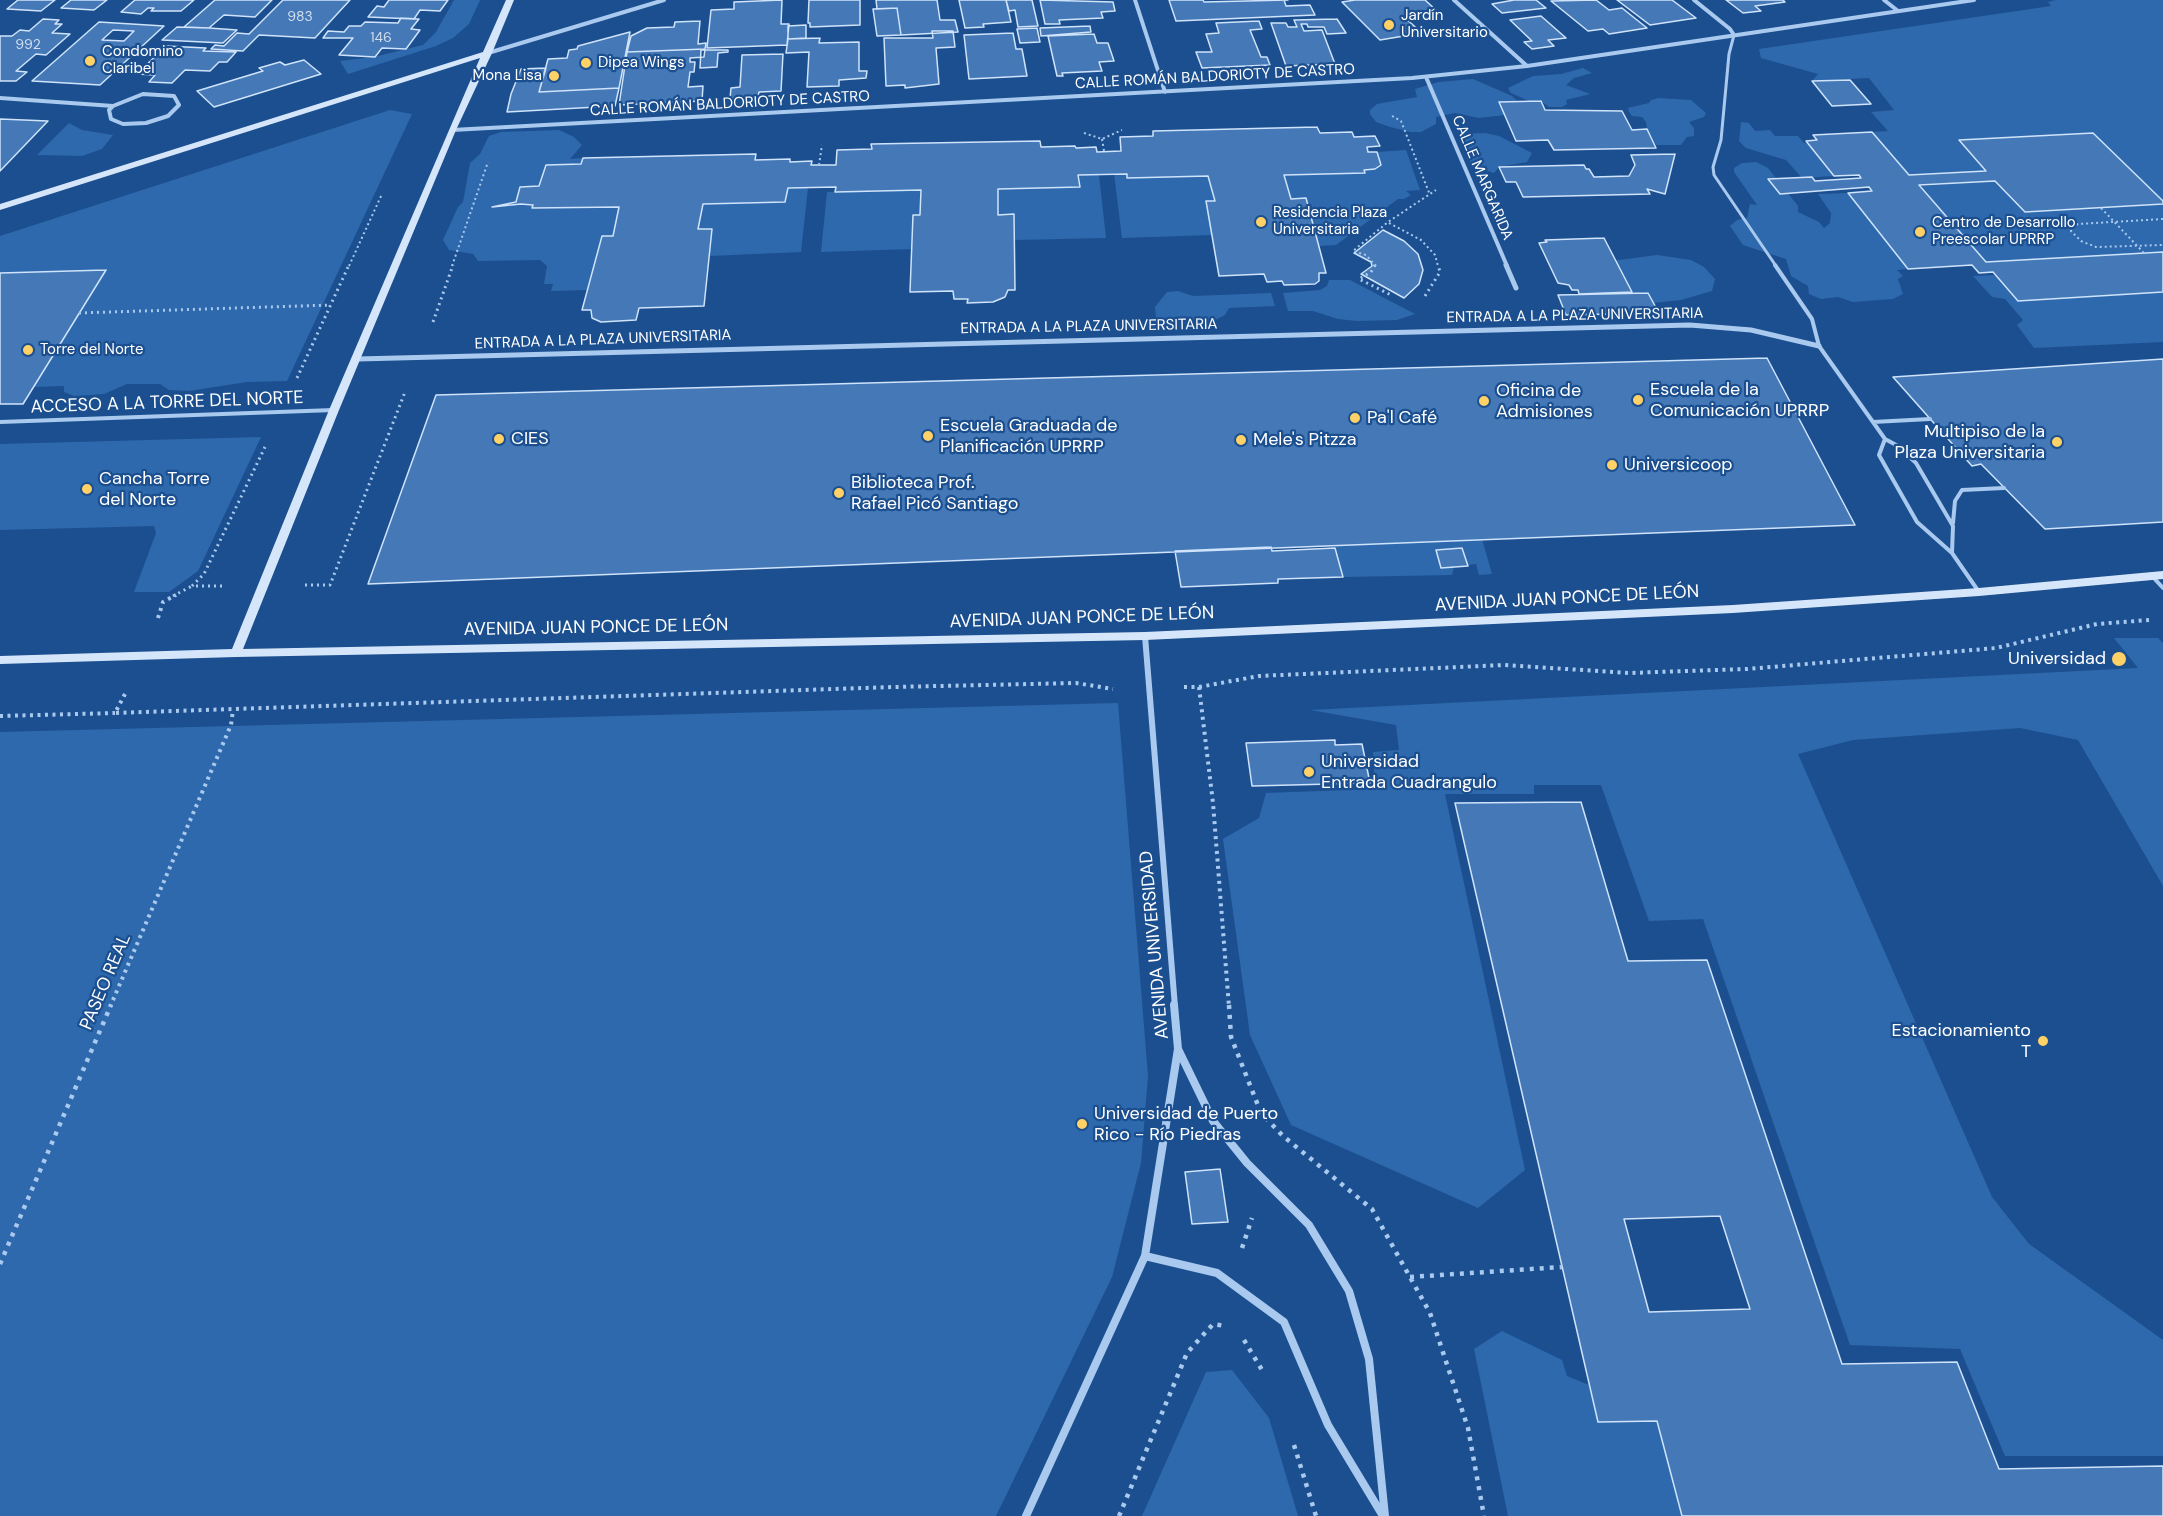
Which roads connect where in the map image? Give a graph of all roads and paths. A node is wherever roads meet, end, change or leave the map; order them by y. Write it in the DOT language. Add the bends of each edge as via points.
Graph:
graph roads {
  1 [pos="510,0"];
  2 [pos="664,0"];
  3 [pos="1135,0"];
  4 [pos="1454,0"];
  5 [pos="1694,0"];
  6 [pos="1884,0"];
  7 [pos="1974,0"];
  8 [pos="1898,11"];
  9 [pos="1734,35"];
  10 [pos="488,53"];
  11 [pos="1527,66"];
  12 [pos="1426,76"];
  13 [pos="1165,92"];
  14 [pos="0,98"];
  15 [pos="113,106"];
  16 [pos="1382,117"];
  17 [pos="521,127"];
  18 [pos="1129,127"];
  19 [pos="452,130"];
  20 [pos="1084,133"];
  21 [pos="1102,139"];
  22 [pos="823,141"];
  23 [pos="1104,152"];
  24 [pos="819,165"];
  25 [pos="1465,167"];
  26 [pos="1430,195"];
  27 [pos="0,207"];
  28 [pos="2101,208"];
  29 [pos="2163,219"];
  30 [pos="1389,222"];
  31 [pos="2114,222"];
  32 [pos="2163,245"];
  33 [pos="2138,246"];
  34 [pos="2144,253"];
  35 [pos="1516,288"];
  36 [pos="1423,298"];
  37 [pos="331,305"];
  38 [pos="79,313"];
  39 [pos="1455,331"];
  40 [pos="1819,346"];
  41 [pos="451,356"];
  42 [pos="358,359"];
  43 [pos="334,410"];
  44 [pos="1930,419"];
  45 [pos="0,422"];
  46 [pos="1873,422"];
  47 [pos="1885,439"];
  48 [pos="2004,488"];
  49 [pos="1953,526"];
  50 [pos="1952,553"];
  51 [pos="2158,576"];
  52 [pos="2163,588"];
  53 [pos="1979,592"];
  54 [pos="2152,620"];
  55 [pos="1145,636"];
  56 [pos="236,653"];
  57 [pos="0,660"];
  58 [pos="1199,687"];
  59 [pos="1149,688"];
  60 [pos="115,713"];
  61 [pos="0,716"];
  62 [pos="1178,1049"];
  63 [pos="1283,1136"];
  64 [pos="1264,1180"];
  65 [pos="1145,1256"];
  66 [pos="0,1264"];
  67 [pos="1562,1267"];
  68 [pos="1410,1276"];
  69 [pos="1232,1283"];
  70 [pos="1243,1339"];
  71 [pos="1267,1379"];
  72 [pos="1294,1443"];
  73 [pos="1026,1516"];
  74 [pos="1119,1516"];
  75 [pos="1316,1516"];
  76 [pos="1384,1516"];
  77 [pos="1484,1516"];
  1 -- 10 [label="street"];
  2 -- 10 [label="street"];
  3 -- 13 [label="street"];
  4 -- 11 [label="street"];
  5 -- 9 [label="street"];
  6 -- 8 [label="street"];
  7 -- 8 [label="street, CALLE ROMÁN BALDORIOTY DE CASTRO"];
  8 -- 9 [label="street, CALLE ROMÁN BALDORIOTY DE CASTRO"];
  9 -- 11 [label="street, CALLE ROMÁN BALDORIOTY DE CASTRO"];
  9 -- 40 [label="lane" via="1714,175 1812,319"];
  10 -- 19 [label="street"];
  10 -- 27 [label="street"];
  11 -- 12 [label="street, CALLE ROMÁN BALDORIOTY DE CASTRO"];
  12 -- 13 [label="street, CALLE ROMÁN BALDORIOTY DE CASTRO"];
  12 -- 25 [label="street, CALLE MARGARIDA"];
  13 -- 17 [label="street, CALLE ROMÁN BALDORIOTY DE CASTRO"];
  14 -- 15 [label="street"];
  15 -- 15 [label="street" via="111,118 134,124 159,120 179,105 174,96 155,93 131,97"];
  16 -- 26 [label="path" via="1394,116 1401,122"];
  17 -- 19 [label="street, CALLE ROMÁN BALDORIOTY DE CASTRO"];
  17 -- 41 [label="path" via="518,138 494,145 433,319 440,336 457,339"];
  18 -- 21 [label="path"];
  19 -- 42 [label="street"];
  20 -- 21 [label="path"];
  21 -- 23 [label="path"];
  22 -- 24 [label="path"];
  25 -- 26 [label="path"];
  25 -- 35 [label="street, CALLE MARGARIDA"];
  26 -- 30 [label="path"];
  28 -- 31 [label="path"];
  29 -- 31 [label="path"];
  30 -- 36 [label="path" via="1421,240 1438,262 1440,272"];
  30 -- 39 [label="path" via="1353,251 1376,263 1371,272 1359,279"];
  31 -- 33 [label="path"];
  31 -- 33 [label="path" via="2078,224 2071,231 2096,248"];
  32 -- 33 [label="path"];
  33 -- 34 [label="path"];
  37 -- 38 [label="path"];
  39 -- 40 [label="street, ENTRADA A LA PLAZA UNIVERSITARIA" via="1721,326"];
  39 -- 41 [label="street, ENTRADA A LA PLAZA UNIVERSITARIA"];
  40 -- 46 [label="lane"];
  41 -- 42 [label="street, ENTRADA A LA PLAZA UNIVERSITARIA"];
  42 -- 43 [label="street"];
  43 -- 45 [label="lane, ACCESO A LA TORRE DEL NORTE"];
  43 -- 56 [label="street"];
  44 -- 46 [label="lane"];
  46 -- 47 [label="lane"];
  47 -- 49 [label="lane" via="1916,463"];
  47 -- 50 [label="lane" via="1879,454 1917,522"];
  48 -- 49 [label="lane" via="1962,490 1955,501"];
  49 -- 50 [label="lane"];
  50 -- 53 [label="lane"];
  51 -- 52 [label="lane"];
  51 -- 53 [label="street, AVENIDA JUAN PONCE DE LEÓN"];
  53 -- 55 [label="street, AVENIDA JUAN PONCE DE LEÓN" via="1733,609"];
  54 -- 58 [label="path" via="2097,624 1996,648 1747,669 1629,673 1504,665 1259,676"];
  55 -- 56 [label="street, AVENIDA JUAN PONCE DE LEÓN"];
  55 -- 59 [label="street, AVENIDA UNIVERSIDAD"];
  56 -- 57 [label="street, AVENIDA JUAN PONCE DE LEÓN"];
  58 -- 59 [label="path"];
  58 -- 63 [label="path" via="1213,803 1231,1037 1261,1113"];
  59 -- 62 [label="street, AVENIDA UNIVERSIDAD"];
  59 -- 66 [label="path, PASEO REAL" via="1102,689 1076,683 893,687 233,710 231,725"];
  60 -- 61 [label="path"];
  62 -- 64 [label="street, AVENIDA UNIVERSIDAD" via="1213,1121"];
  62 -- 65 [label="street"];
  63 -- 64 [label="path"];
  63 -- 68 [label="path" via="1372,1209"];
  64 -- 69 [label="path"];
  64 -- 76 [label="street, AVENIDA UNIVERSIDAD" via="1309,1225 1349,1291 1369,1359"];
  65 -- 69 [label="street, AVENIDA UNIVERSIDAD" via="1217,1273"];
  65 -- 73 [label="street"];
  67 -- 68 [label="path"];
  68 -- 77 [label="path" via="1430,1313 1468,1428"];
  69 -- 74 [label="path" via="1228,1327 1213,1324 1187,1353"];
  69 -- 76 [label="street, AVENIDA UNIVERSIDAD" via="1284,1322 1328,1425"];
  70 -- 71 [label="path"];
  72 -- 75 [label="path"];
}
